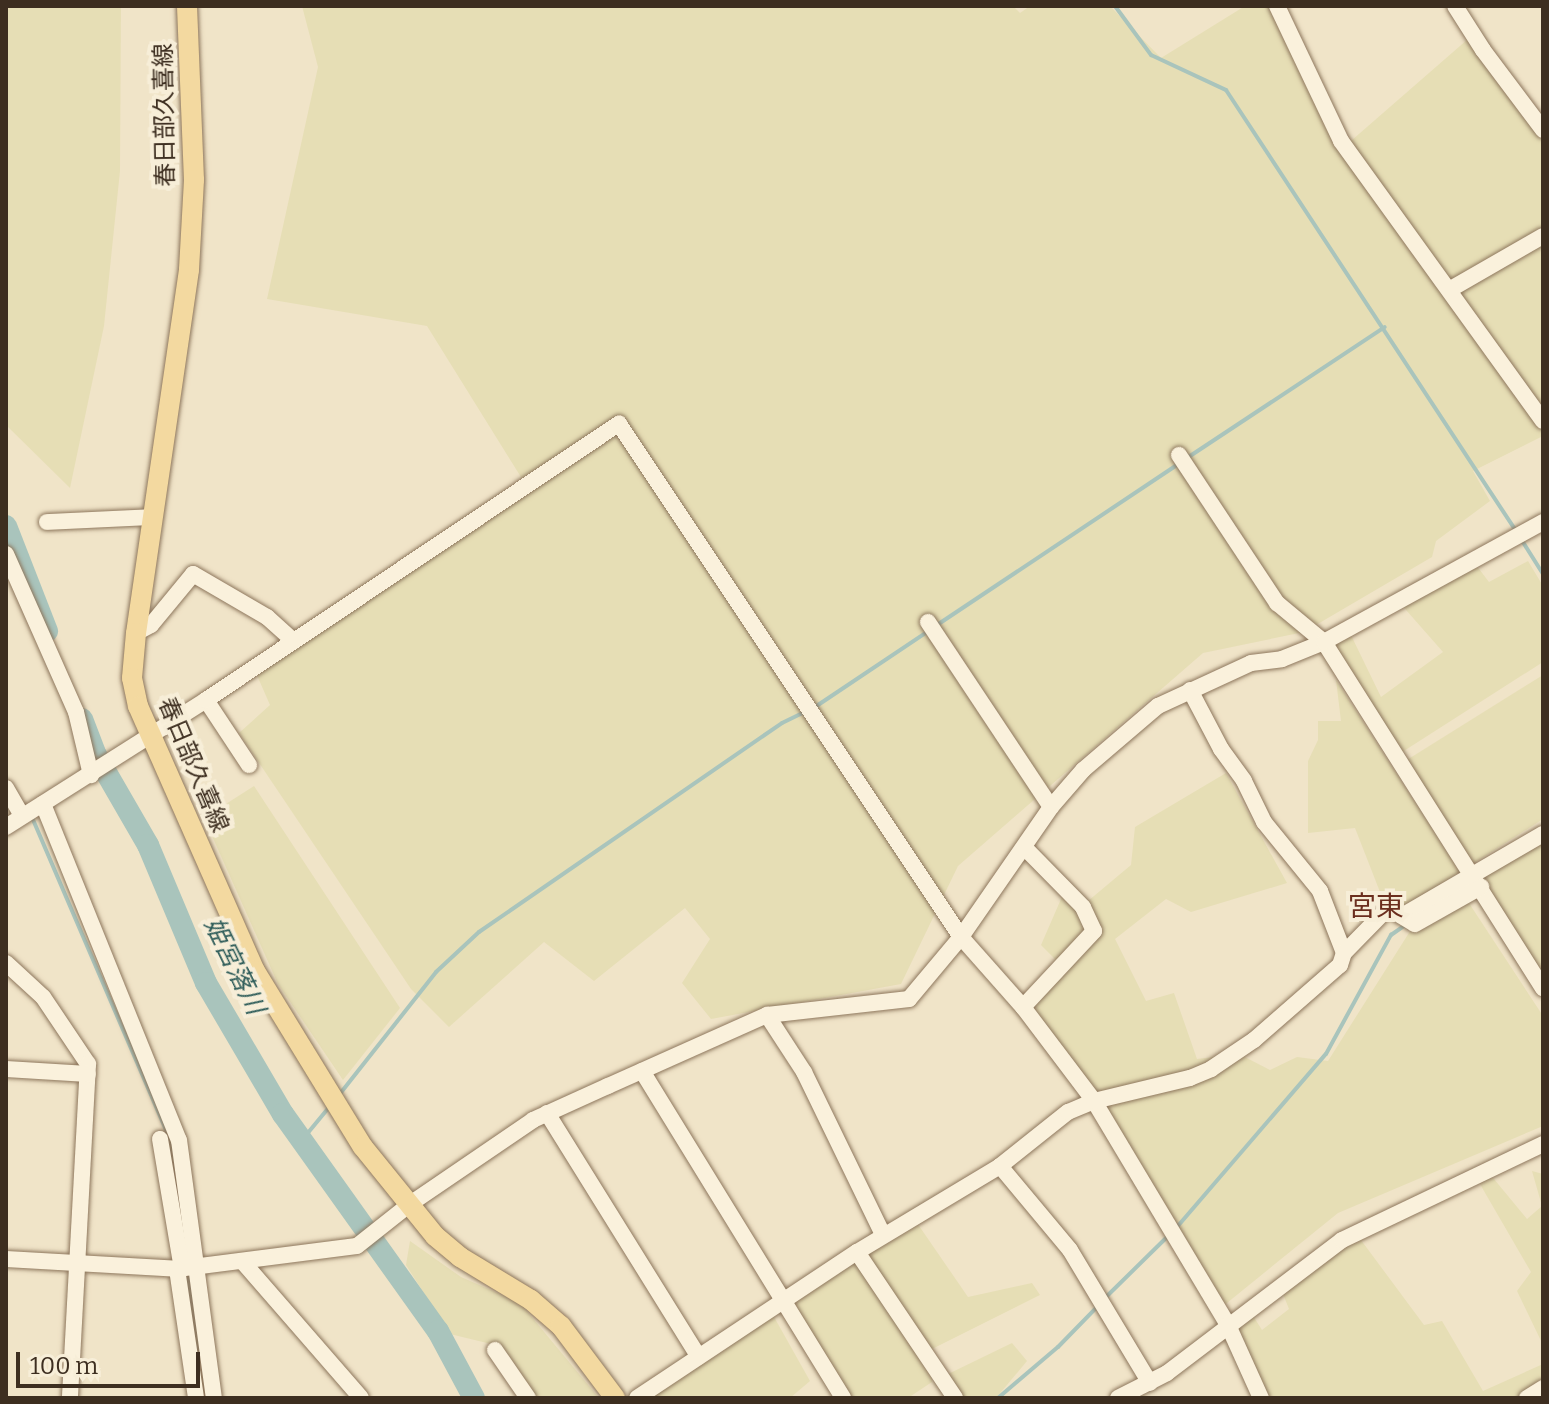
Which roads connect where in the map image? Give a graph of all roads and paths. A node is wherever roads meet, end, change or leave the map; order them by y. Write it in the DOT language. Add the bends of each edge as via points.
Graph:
graph roads {
  1 [pos="187,6"];
  2 [pos="1277,6"];
  3 [pos="1455,6"];
  4 [pos="1543,130"];
  5 [pos="1543,236"];
  6 [pos="1449,290"];
  7 [pos="1543,421"];
  8 [pos="1179,455"];
  9 [pos="153,517"];
  10 [pos="47,522"];
  11 [pos="1543,522"];
  12 [pos="6,554"];
  13 [pos="928,622"];
  14 [pos="136,633"];
  15 [pos="294,641"];
  16 [pos="1324,642"];
  17 [pos="1190,690"];
  18 [pos="206,700"];
  19 [pos="148,738"];
  20 [pos="249,765"];
  21 [pos="93,774"];
  22 [pos="6,788"];
  23 [pos="1051,807"];
  24 [pos="32,810"];
  25 [pos="6,827"];
  26 [pos="1543,834"];
  27 [pos="1024,847"];
  28 [pos="1478,881"];
  29 [pos="961,937"];
  30 [pos="1344,953"];
  31 [pos="6,963"];
  32 [pos="1543,989"];
  33 [pos="1023,1007"];
  34 [pos="767,1015"];
  35 [pos="6,1069"];
  36 [pos="642,1071"];
  37 [pos="88,1074"];
  38 [pos="1094,1101"];
  39 [pos="547,1113"];
  40 [pos="160,1139"];
  41 [pos="1543,1144"];
  42 [pos="1000,1166"];
  43 [pos="404,1210"];
  44 [pos="883,1235"];
  45 [pos="857,1252"];
  46 [pos="6,1259"];
  47 [pos="242,1261"];
  48 [pos="76,1263"];
  49 [pos="188,1268"];
  50 [pos="785,1300"];
  51 [pos="1228,1325"];
  52 [pos="495,1350"];
  53 [pos="699,1357"];
  54 [pos="1150,1383"];
  55 [pos="1543,1388"];
  56 [pos="70,1398"];
  57 [pos="196,1398"];
  58 [pos="214,1398"];
  59 [pos="361,1398"];
  60 [pos="528,1398"];
  61 [pos="615,1398"];
  62 [pos="637,1398"];
  63 [pos="843,1398"];
  64 [pos="955,1398"];
  65 [pos="1118,1398"];
  66 [pos="1261,1398"];
  67 [pos="1527,1398"];
  1 -- 9 [label="main road, 春日部久喜線" via="194,180 189,270"];
  2 -- 6 [label="street" via="1341,141"];
  3 -- 4 [label="street"];
  5 -- 6 [label="street"];
  6 -- 7 [label="street"];
  8 -- 16 [label="street" via="1277,603"];
  9 -- 10 [label="street"];
  9 -- 14 [label="main road, 春日部久喜線"];
  11 -- 16 [label="street"];
  12 -- 21 [label="street" via="76,712"];
  13 -- 23 [label="street"];
  14 -- 15 [label="street" via="151,625 193,574 267,617"];
  14 -- 19 [label="main road, 春日部久喜線" via="132,678"];
  15 -- 18 [label="street"];
  15 -- 29 [label="street" via="619,424"];
  16 -- 17 [label="street" via="1282,659 1251,663"];
  16 -- 28 [label="street"];
  17 -- 23 [label="street" via="1158,706 1124,734"];
  17 -- 30 [label="street" via="1264,822 1320,891"];
  18 -- 19 [label="street"];
  18 -- 20 [label="street"];
  19 -- 21 [label="street"];
  19 -- 43 [label="main road, 春日部久喜線" via="255,971"];
  21 -- 24 [label="street"];
  22 -- 24 [label="street"];
  23 -- 27 [label="street"];
  24 -- 25 [label="street"];
  24 -- 49 [label="street" via="179,1140"];
  26 -- 28 [label="street"];
  27 -- 29 [label="street"];
  27 -- 33 [label="street" via="1083,907 1094,931"];
  28 -- 30 [label="street" via="1415,924 1388,908"];
  28 -- 32 [label="street"];
  29 -- 33 [label="street"];
  29 -- 34 [label="street" via="909,999"];
  30 -- 38 [label="street" via="1340,965 1254,1040 1211,1069"];
  31 -- 37 [label="street" via="43,997 88,1064"];
  33 -- 38 [label="street"];
  34 -- 36 [label="street"];
  34 -- 44 [label="street" via="804,1072"];
  35 -- 37 [label="street"];
  36 -- 39 [label="street"];
  36 -- 50 [label="street"];
  37 -- 48 [label="street"];
  38 -- 42 [label="street" via="1068,1112"];
  38 -- 51 [label="street"];
  39 -- 43 [label="street"];
  39 -- 53 [label="street"];
  40 -- 49 [label="street"];
  41 -- 51 [label="street" via="1342,1240"];
  42 -- 44 [label="street"];
  42 -- 54 [label="street" via="1070,1250"];
  43 -- 47 [label="street" via="357,1246"];
  43 -- 61 [label="main road, 春日部久喜線" via="460,1257 511,1286 561,1326"];
  44 -- 45 [label="street"];
  45 -- 50 [label="street"];
  45 -- 64 [label="street"];
  46 -- 48 [label="street"];
  47 -- 49 [label="street"];
  47 -- 59 [label="street"];
  48 -- 49 [label="street"];
  48 -- 56 [label="street"];
  49 -- 57 [label="street"];
  49 -- 58 [label="street"];
  50 -- 53 [label="street"];
  50 -- 63 [label="street"];
  51 -- 54 [label="street"];
  51 -- 66 [label="street"];
  52 -- 60 [label="street"];
  53 -- 62 [label="street"];
  54 -- 65 [label="street"];
  55 -- 67 [label="street"];
}
